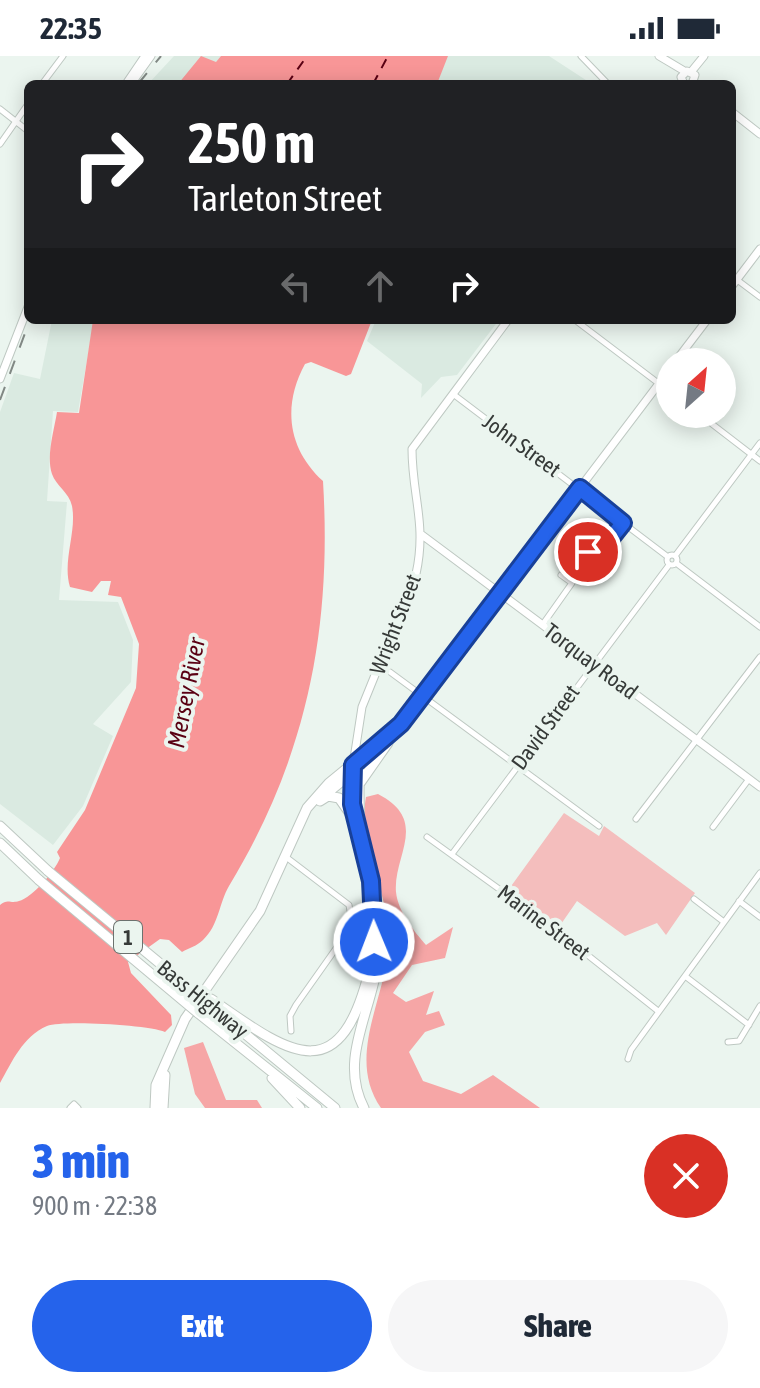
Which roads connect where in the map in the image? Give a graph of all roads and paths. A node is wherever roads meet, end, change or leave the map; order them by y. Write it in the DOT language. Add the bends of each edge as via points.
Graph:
graph roads {
  1 [pos="63,56"];
  2 [pos="145,56"];
  3 [pos="151,56"];
  4 [pos="581,56"];
  5 [pos="659,56"];
  6 [pos="704,56"];
  7 [pos="684,78"];
  8 [pos="45,80"];
  9 [pos="130,80"];
  10 [pos="131,80"];
  11 [pos="604,80"];
  12 [pos="0,109"];
  13 [pos="24,109"];
  14 [pos="736,115"];
  15 [pos="15,121"];
  16 [pos="24,128"];
  17 [pos="759,131"];
  18 [pos="0,144"];
  19 [pos="760,249"];
  20 [pos="736,278"];
  21 [pos="736,281"];
  22 [pos="760,297"];
  23 [pos="24,307"];
  24 [pos="24,317"];
  25 [pos="505,324"];
  26 [pos="580,324"];
  27 [pos="704,324"];
  28 [pos="686,348"];
  29 [pos="0,365"];
  30 [pos="0,379"];
  31 [pos="656,382"];
  32 [pos="656,388"];
  33 [pos="452,394"];
  34 [pos="717,428"];
  35 [pos="760,443"];
  36 [pos="751,454"];
  37 [pos="760,461"];
  38 [pos="580,488"];
  39 [pos="623,523"];
  40 [pos="422,535"];
  41 [pos="584,549"];
  42 [pos="672,560"];
  43 [pos="561,575"];
  44 [pos="500,592"];
  45 [pos="543,624"];
  46 [pos="760,627"];
  47 [pos="760,657"];
  48 [pos="592,662"];
  49 [pos="390,672"];
  50 [pos="422,696"];
  51 [pos="401,724"];
  52 [pos="697,740"];
  53 [pos="388,743"];
  54 [pos="356,766"];
  55 [pos="516,766"];
  56 [pos="749,779"];
  57 [pos="359,786"];
  58 [pos="760,787"];
  59 [pos="320,801"];
  60 [pos="636,819"];
  61 [pos="300,822"];
  62 [pos="356,822"];
  63 [pos="0,826"];
  64 [pos="599,826"];
  65 [pos="713,827"];
  66 [pos="427,837"];
  67 [pos="362,841"];
  68 [pos="0,846"];
  69 [pos="452,854"];
  70 [pos="286,857"];
  71 [pos="760,873"];
  72 [pos="371,881"];
  73 [pos="694,899"];
  74 [pos="739,901"];
  75 [pos="760,917"];
  76 [pos="724,922"];
  77 [pos="685,976"];
  78 [pos="210,1002"];
  79 [pos="760,1006"];
  80 [pos="197,1007"];
  81 [pos="658,1011"];
  82 [pos="749,1025"];
  83 [pos="291,1031"];
  84 [pos="233,1040"];
  85 [pos="728,1042"];
  86 [pos="173,1049"];
  87 [pos="628,1059"];
  88 [pos="70,1108"];
  89 [pos="78,1108"];
  90 [pos="155,1108"];
  91 [pos="163,1108"];
  92 [pos="300,1108"];
  93 [pos="317,1108"];
  94 [pos="335,1108"];
  95 [pos="364,1108"];
  1 -- 8 [label="street"];
  2 -- 9 [label="street"];
  3 -- 10 [label="street"];
  4 -- 11 [label="street"];
  5 -- 7 [label="street"];
  6 -- 7 [label="street"];
  12 -- 15 [label="street"];
  13 -- 15 [label="street"];
  14 -- 17 [label="street"];
  15 -- 16 [label="street"];
  15 -- 18 [label="street"];
  19 -- 20 [label="street"];
  21 -- 22 [label="street"];
  23 -- 29 [label="street"];
  24 -- 30 [label="street"];
  25 -- 33 [label="street, Wright Street"];
  26 -- 31 [label="street"];
  27 -- 28 [label="street"];
  32 -- 38 [label="street"];
  33 -- 38 [label="street, John Street"];
  33 -- 40 [label="street, Wright Street" via="412,449"];
  34 -- 36 [label="street"];
  35 -- 36 [label="street, David Street"];
  36 -- 37 [label="street"];
  36 -- 42 [label="street, David Street"];
  38 -- 39 [label="street, John Street"];
  38 -- 44 [label="street"];
  39 -- 41 [label="street" via="599,553"];
  39 -- 42 [label="street, John Street"];
  40 -- 44 [label="street, Torquay Road"];
  40 -- 54 [label="street, Wright Street" via="416,574 359,718"];
  42 -- 46 [label="street, John Street"];
  42 -- 48 [label="street, David Street"];
  43 -- 45 [label="street" via="572,583"];
  44 -- 45 [label="street, Torquay Road"];
  44 -- 50 [label="street"];
  45 -- 48 [label="street, Torquay Road"];
  47 -- 52 [label="street"];
  48 -- 52 [label="street, Torquay Road"];
  48 -- 55 [label="street, David Street"];
  49 -- 50 [label="street"];
  50 -- 51 [label="street"];
  50 -- 55 [label="street"];
  51 -- 53 [label="highway"];
  51 -- 54 [label="highway"];
  52 -- 56 [label="street, Torquay Road"];
  52 -- 60 [label="street"];
  53 -- 54 [label="highway"];
  53 -- 57 [label="highway"];
  54 -- 57 [label="highway"];
  54 -- 59 [label="highway"];
  54 -- 61 [label="highway" via="314,798"];
  54 -- 62 [label="highway"];
  55 -- 64 [label="street"];
  55 -- 69 [label="street, David Street"];
  56 -- 58 [label="street, Torquay Road"];
  56 -- 65 [label="street"];
  57 -- 67 [label="highway"];
  59 -- 61 [label="highway"];
  59 -- 62 [label="highway" via="339,798"];
  61 -- 70 [label="highway"];
  62 -- 67 [label="highway"];
  63 -- 78 [label="highway, Bass Highway / 1, bridge"];
  66 -- 69 [label="street, Marine Street"];
  67 -- 72 [label="highway"];
  68 -- 80 [label="highway, Bass Highway / 1, bridge"];
  69 -- 81 [label="street, Marine Street"];
  70 -- 80 [label="highway" via="260,911"];
  70 -- 83 [label="street" via="349,905 352,915 344,938 290,1016"];
  71 -- 74 [label="street"];
  72 -- 78 [label="highway" via="372,961 360,1000 333,1043 316,1051 286,1048"];
  72 -- 95 [label="highway" via="378,922 377,964 353,1059"];
  73 -- 76 [label="street"];
  74 -- 75 [label="street"];
  74 -- 76 [label="street"];
  76 -- 77 [label="street"];
  77 -- 81 [label="street"];
  77 -- 82 [label="street"];
  78 -- 94 [label="highway, Bass Highway"];
  79 -- 82 [label="street"];
  80 -- 84 [label="highway, Bass Highway / 1"];
  80 -- 86 [label="highway"];
  81 -- 87 [label="street"];
  82 -- 85 [label="street" via="739,1041"];
  84 -- 92 [label="highway"];
  84 -- 93 [label="highway, Bass Highway / 1"];
  86 -- 90 [label="highway" via="156,1085"];
  86 -- 91 [label="highway" via="162,1086"];
  88 -- 89 [label="street"];
}
